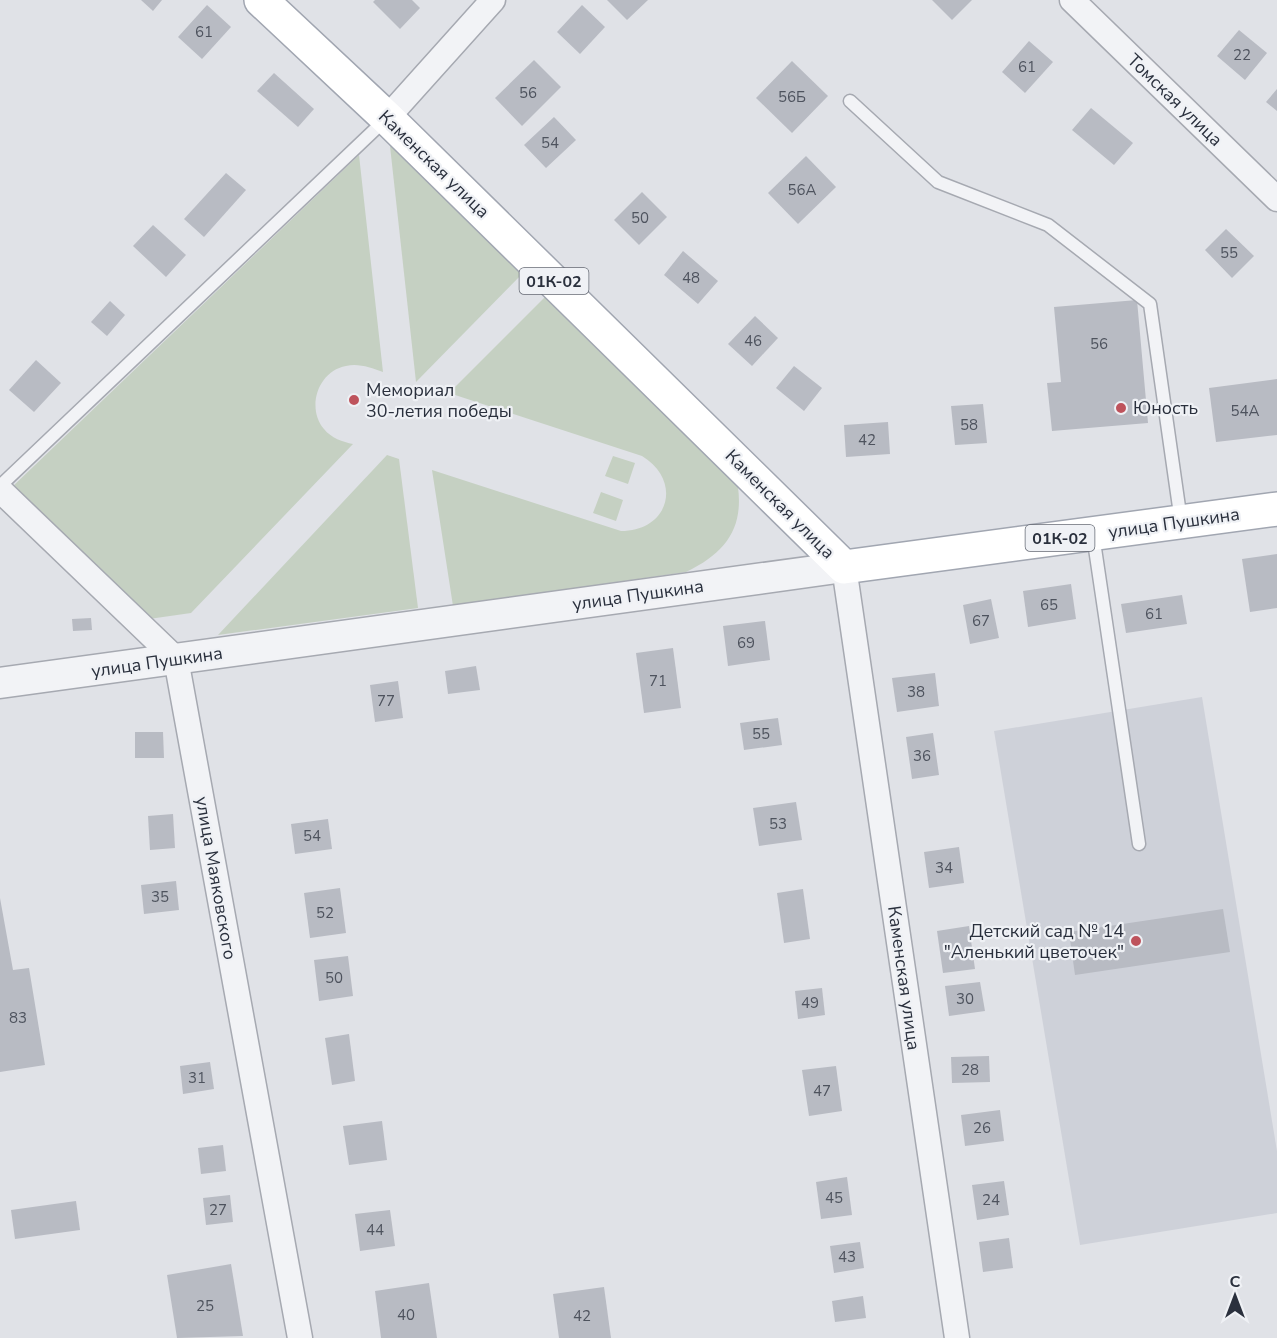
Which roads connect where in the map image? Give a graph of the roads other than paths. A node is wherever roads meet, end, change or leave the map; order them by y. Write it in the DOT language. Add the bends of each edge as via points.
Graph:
graph roads {
  1 [pos="261,0"];
  2 [pos="493,0"];
  3 [pos="1072,0"];
  4 [pos="850,101"];
  5 [pos="387,118"];
  6 [pos="1277,199"];
  7 [pos="0,488"];
  8 [pos="1277,509"];
  9 [pos="1181,522"];
  10 [pos="1092,534"];
  11 [pos="844,567"];
  12 [pos="176,659"];
  13 [pos="0,683"];
  14 [pos="1140,844"];
  15 [pos="300,1338"];
  16 [pos="957,1338"];
  1 -- 5 [label="main road, Каменская улица / 01К-02"];
  2 -- 5 [label="street"];
  3 -- 6 [label="street, Томская улица"];
  4 -- 9 [label="lane" via="938,182 1048,225 1150,304"];
  5 -- 7 [label="lane"];
  5 -- 11 [label="main road, Каменская улица / 01К-02"];
  7 -- 12 [label="street"];
  8 -- 9 [label="main road, улица Пушкина / 01К-02"];
  9 -- 10 [label="main road, улица Пушкина / 01К-02"];
  10 -- 11 [label="main road, улица Пушкина / 01К-02"];
  10 -- 14 [label="lane"];
  11 -- 12 [label="street, улица Пушкина"];
  11 -- 16 [label="street, Каменская улица"];
  12 -- 13 [label="street, улица Пушкина"];
  12 -- 15 [label="street, улица Маяковского"];
}
